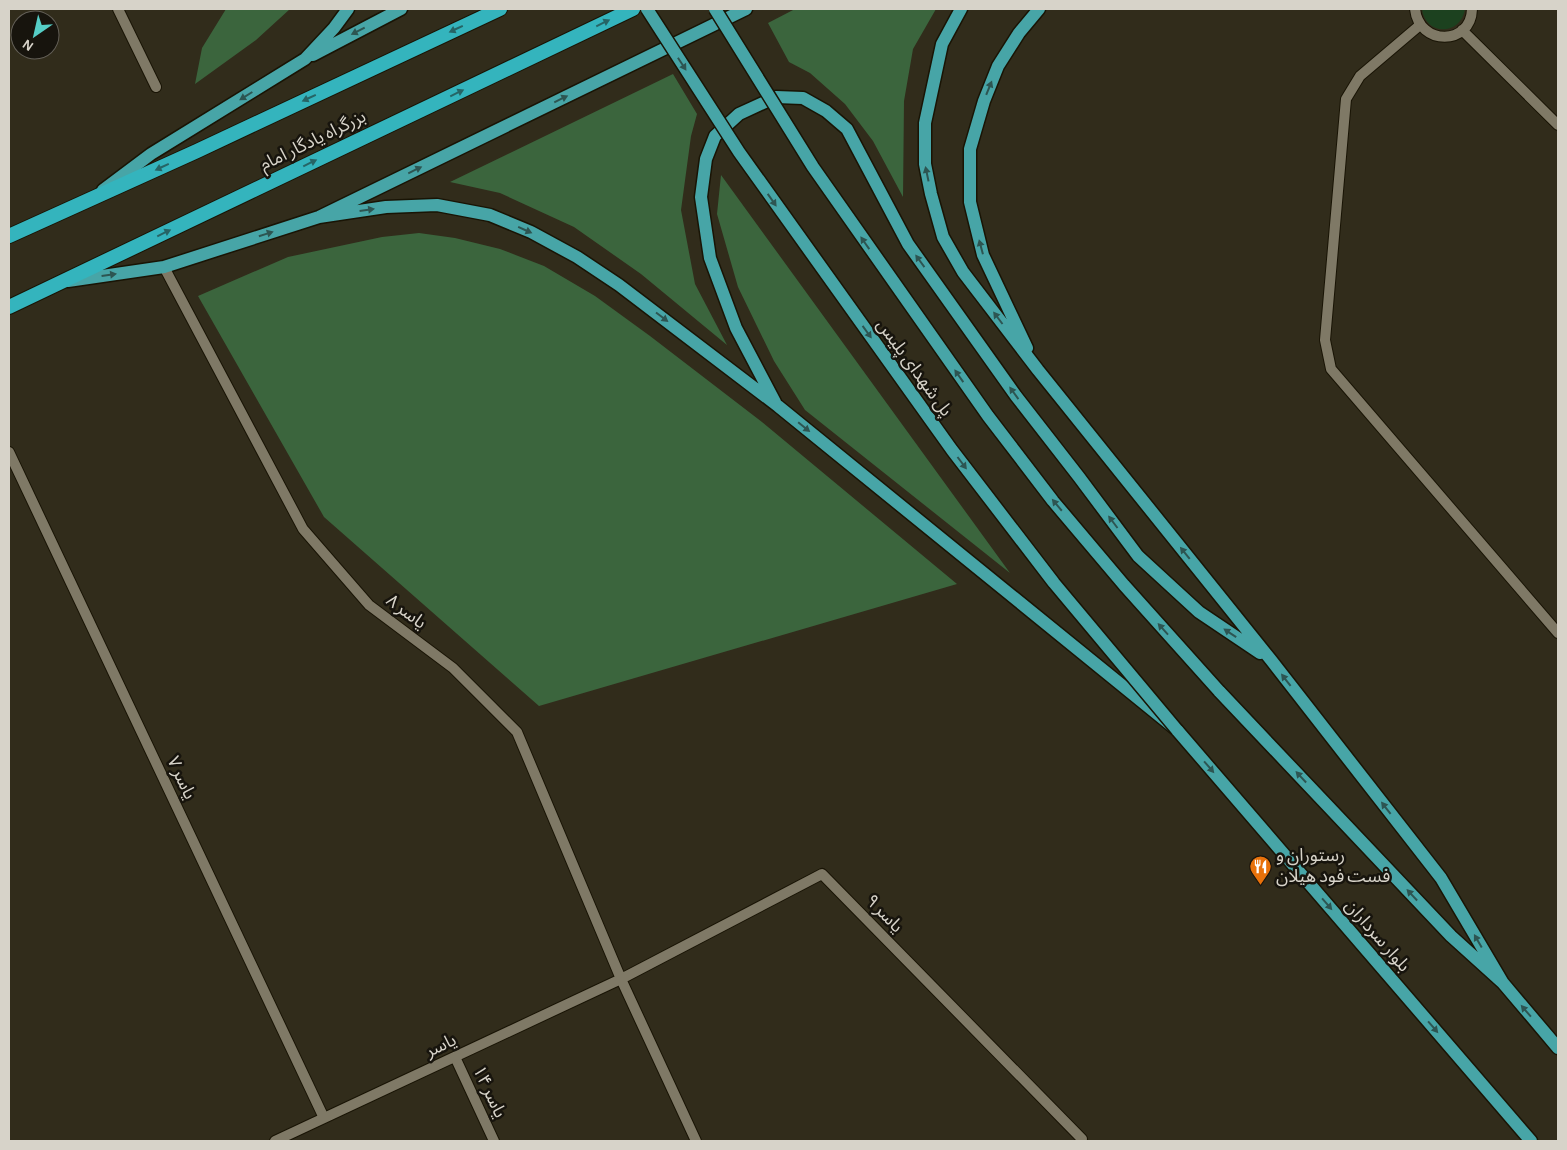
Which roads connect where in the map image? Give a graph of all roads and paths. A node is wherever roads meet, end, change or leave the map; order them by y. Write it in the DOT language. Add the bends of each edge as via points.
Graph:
graph roads {
  1 [pos="118,9"];
  2 [pos="348,9"];
  3 [pos="402,9"];
  4 [pos="500,9"];
  5 [pos="633,9"];
  6 [pos="647,9"];
  7 [pos="716,9"];
  8 [pos="746,9"];
  9 [pos="961,9"];
  10 [pos="1038,9"];
  11 [pos="1415,9"];
  12 [pos="1472,9"];
  13 [pos="1420,25"];
  14 [pos="1462,30"];
  15 [pos="305,59"];
  16 [pos="156,87"];
  17 [pos="1558,125"];
  18 [pos="87,202"];
  19 [pos="319,217"];
  20 [pos="9,236"];
  21 [pos="164,267"];
  22 [pos="61,282"];
  23 [pos="9,306"];
  24 [pos="1038,370"];
  25 [pos="778,406"];
  26 [pos="9,452"];
  27 [pos="1558,633"];
  28 [pos="1271,660"];
  29 [pos="1177,730"];
  30 [pos="621,979"];
  31 [pos="1503,983"];
  32 [pos="1558,1048"];
  33 [pos="454,1057"];
  34 [pos="324,1118"];
  35 [pos="291,1138"];
  36 [pos="1082,1139"];
  37 [pos="274,1141"];
  38 [pos="494,1141"];
  39 [pos="696,1141"];
  40 [pos="1531,1141"];
  1 -- 16 [label="street"];
  2 -- 15 [label="main road"];
  3 -- 15 [label="main road, one-way"];
  4 -- 18 [label="highway, one-way"];
  22 -- 5 [label="highway, بزرگراه یادگار امام, one-way"];
  6 -- 29 [label="main road, پل شهدای پلیس, one-way, bridge" via="739,152 946,442 1054,584"];
  31 -- 7 [label="main road, پل شهدای پلیس, one-way, bridge" via="1451,936 1219,691 1053,501 988,416 813,167"];
  19 -- 8 [label="main road, one-way"];
  24 -- 9 [label="main road, one-way" via="963,272 944,237 924,164 925,124 942,44"];
  24 -- 10 [label="main road, one-way" via="983,255 970,202 970,149 984,101 998,66"];
  11 -- 13 [label="street"];
  12 -- 14 [label="street"];
  13 -- 14 [label="street" via="1435,36 1454,35"];
  13 -- 27 [label="street" via="1360,76 1346,100 1325,340 1331,369"];
  14 -- 17 [label="street"];
  15 -- 18 [label="main road, one-way" via="151,154"];
  18 -- 20 [label="highway"];
  21 -- 19 [label="main road, one-way"];
  19 -- 25 [label="main road, one-way" via="386,207 438,206 490,215 531,232 577,257 619,285"];
  22 -- 21 [label="main road, one-way"];
  21 -- 30 [label="street, یاسر ۸" via="303,530 369,605 453,668 518,732"];
  22 -- 23 [label="highway, بزرگراه یادگار امام"];
  28 -- 24 [label="main road, one-way"];
  28 -- 25 [label="main road, one-way" via="1199,612 1138,556 1016,396 908,244 847,130 826,111 803,98 776,97 739,114 715,136 706,159 701,197 710,258 736,328"];
  25 -- 29 [label="main road, one-way"];
  26 -- 34 [label="street, یاسر ۷"];
  31 -- 28 [label="main road, one-way" via="1441,878"];
  29 -- 40 [label="main road, بلوار سرداران, one-way"];
  30 -- 33 [label="street, یاسر"];
  30 -- 36 [label="street, یاسر ۹" via="822,874"];
  30 -- 39 [label="street, یاسر ۸"];
  32 -- 31 [label="main road, one-way"];
  33 -- 34 [label="street, یاسر"];
  33 -- 38 [label="street, یاسر ۱۴"];
  34 -- 35 [label="street, یاسر"];
  35 -- 37 [label="street, یاسر"];
}
